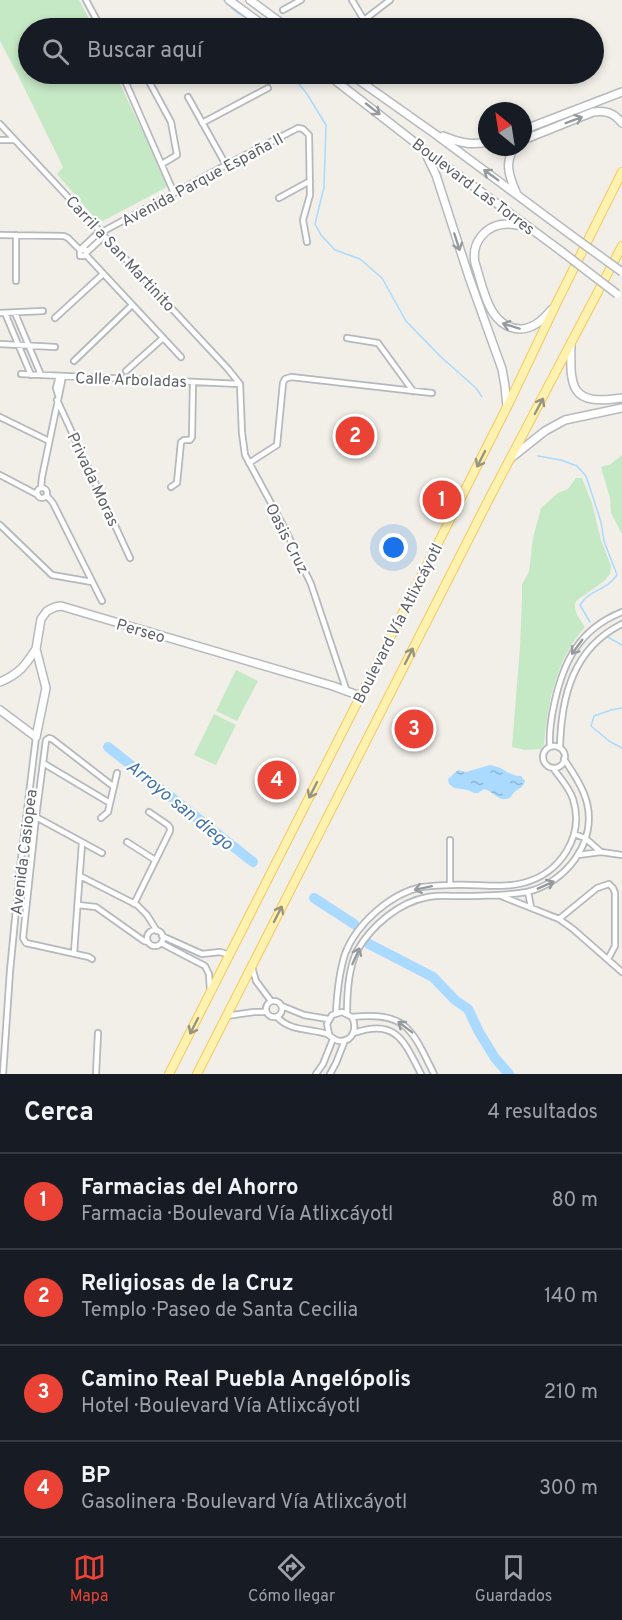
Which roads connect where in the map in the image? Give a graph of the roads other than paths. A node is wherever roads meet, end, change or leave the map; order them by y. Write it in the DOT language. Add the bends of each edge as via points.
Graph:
graph roads {
  1 [pos="86,0"];
  2 [pos="229,0"];
  3 [pos="250,0"];
  4 [pos="301,0"];
  5 [pos="352,0"];
  6 [pos="390,0"];
  7 [pos="256,3"];
  8 [pos="283,10"];
  9 [pos="96,18"];
  10 [pos="253,18"];
  11 [pos="275,18"];
  12 [pos="363,18"];
  13 [pos="367,18"];
  14 [pos="126,84"];
  15 [pos="150,84"];
  16 [pos="340,84"];
  17 [pos="364,84"];
  18 [pos="268,88"];
  19 [pos="622,92"];
  20 [pos="188,97"];
  21 [pos="202,123"];
  22 [pos="622,123"];
  23 [pos="0,124"];
  24 [pos="532,127"];
  25 [pos="435,134"];
  26 [pos="532,136"];
  27 [pos="0,140"];
  28 [pos="14,140"];
  29 [pos="478,143"];
  30 [pos="422,148"];
  31 [pos="509,156"];
  32 [pos="162,164"];
  33 [pos="226,165"];
  34 [pos="622,172"];
  35 [pos="310,180"];
  36 [pos="174,193"];
  37 [pos="517,194"];
  38 [pos="279,198"];
  39 [pos="528,227"];
  40 [pos="102,232"];
  41 [pos="0,235"];
  42 [pos="16,236"];
  43 [pos="307,242"];
  44 [pos="622,246"];
  45 [pos="83,252"];
  46 [pos="622,272"];
  47 [pos="103,274"];
  48 [pos="16,281"];
  49 [pos="620,296"];
  50 [pos="558,300"];
  51 [pos="132,305"];
  52 [pos="43,311"];
  53 [pos="3,313"];
  54 [pos="15,313"];
  55 [pos="55,318"];
  56 [pos="163,338"];
  57 [pos="347,338"];
  58 [pos="572,343"];
  59 [pos="0,344"];
  60 [pos="19,345"];
  61 [pos="29,346"];
  62 [pos="55,347"];
  63 [pos="181,357"];
  64 [pos="74,361"];
  65 [pos="126,371"];
  66 [pos="21,374"];
  67 [pos="31,375"];
  68 [pos="41,375"];
  69 [pos="61,376"];
  70 [pos="193,382"];
  71 [pos="240,384"];
  72 [pos="413,391"];
  73 [pos="432,393"];
  74 [pos="58,397"];
  75 [pos="622,398"];
  76 [pos="507,407"];
  77 [pos="622,408"];
  78 [pos="0,417"];
  79 [pos="49,441"];
  80 [pos="511,458"];
  81 [pos="249,463"];
  82 [pos="0,475"];
  83 [pos="171,487"];
  84 [pos="41,488"];
  85 [pos="38,495"];
  86 [pos="46,496"];
  87 [pos="0,525"];
  88 [pos="130,558"];
  89 [pos="92,582"];
  90 [pos="102,601"];
  91 [pos="622,612"];
  92 [pos="622,624"];
  93 [pos="36,649"];
  94 [pos="0,682"];
  95 [pos="347,692"];
  96 [pos="360,696"];
  97 [pos="0,710"];
  98 [pos="36,737"];
  99 [pos="550,747"];
  100 [pos="560,748"];
  101 [pos="564,759"];
  102 [pos="43,763"];
  103 [pos="553,768"];
  104 [pos="117,773"];
  105 [pos="114,787"];
  106 [pos="110,803"];
  107 [pos="149,812"];
  108 [pos="36,817"];
  109 [pos="102,818"];
  110 [pos="574,834"];
  111 [pos="585,838"];
  112 [pos="450,840"];
  113 [pos="127,842"];
  114 [pos="82,843"];
  115 [pos="601,852"];
  116 [pos="102,853"];
  117 [pos="578,855"];
  118 [pos="622,855"];
  119 [pos="155,860"];
  120 [pos="80,876"];
  121 [pos="450,885"];
  122 [pos="473,885"];
  123 [pos="528,891"];
  124 [pos="500,895"];
  125 [pos="473,896"];
  126 [pos="134,904"];
  127 [pos="78,905"];
  128 [pos="531,907"];
  129 [pos="559,920"];
  130 [pos="157,931"];
  131 [pos="162,936"];
  132 [pos="148,942"];
  133 [pos="161,943"];
  134 [pos="74,953"];
  135 [pos="230,955"];
  136 [pos="92,959"];
  137 [pos="608,959"];
  138 [pos="252,966"];
  139 [pos="622,972"];
  140 [pos="210,993"];
  141 [pos="271,1001"];
  142 [pos="282,1006"];
  143 [pos="266,1012"];
  144 [pos="336,1013"];
  145 [pos="349,1015"];
  146 [pos="226,1016"];
  147 [pos="277,1017"];
  148 [pos="328,1019"];
  149 [pos="98,1033"];
  150 [pos="354,1033"];
  151 [pos="331,1036"];
  152 [pos="345,1040"];
  153 [pos="3,1074"];
  154 [pos="96,1074"];
  155 [pos="169,1074"];
  156 [pos="197,1074"];
  157 [pos="316,1074"];
  158 [pos="330,1074"];
  159 [pos="421,1074"];
  160 [pos="434,1074"];
  1 -- 9 [label="street"];
  2 -- 10 [label="main road"];
  3 -- 7 [label="main road"];
  4 -- 8 [label="street"];
  5 -- 12 [label="street"];
  6 -- 13 [label="street"];
  7 -- 11 [label="main road"];
  14 -- 32 [label="street"];
  15 -- 32 [label="street" via="171,122 177,155"];
  16 -- 30 [label="main road, Boulevard Las Torres, one-way"];
  17 -- 25 [label="main road, Boulevard Las Torres"];
  18 -- 21 [label="street"];
  19 -- 24 [label="main road"];
  20 -- 21 [label="street"];
  21 -- 33 [label="street"];
  26 -- 22 [label="main road, one-way" via="593,112 612,113"];
  23 -- 28 [label="street, Carril a San Martinito"];
  25 -- 29 [label="main road"];
  37 -- 25 [label="main road, Boulevard Las Torres, one-way"];
  27 -- 28 [label="street"];
  28 -- 40 [label="street, Carril a San Martinito"];
  30 -- 39 [label="main road, Boulevard Las Torres"];
  30 -- 76 [label="main road, one-way" via="436,175 502,369"];
  31 -- 37 [label="main road" via="508,169"];
  32 -- 36 [label="street"];
  33 -- 35 [label="street, Avenida Parque España II" via="298,128 309,135"];
  33 -- 36 [label="street, Avenida Parque España II"];
  34 -- 50 [label="main road, Boulevard Vía Atlixcáyotl"];
  35 -- 38 [label="street"];
  35 -- 43 [label="street" via="303,220"];
  36 -- 40 [label="street, Avenida Parque España II"];
  37 -- 46 [label="main road, Boulevard Las Torres, bridge"];
  39 -- 49 [label="main road, Boulevard Las Torres, bridge"];
  50 -- 39 [label="main road, one-way" via="542,320 521,329 502,323 490,308 475,263 476,244 497,226"];
  40 -- 45 [label="street, Avenida Parque España II"];
  40 -- 71 [label="street, Carril a San Martinito"];
  41 -- 42 [label="street"];
  42 -- 45 [label="street" via="64,236"];
  42 -- 48 [label="street"];
  44 -- 58 [label="main road, Boulevard Vía Atlixcáyotl"];
  45 -- 47 [label="street"];
  47 -- 51 [label="street"];
  47 -- 55 [label="street"];
  50 -- 76 [label="main road, Boulevard Vía Atlixcáyotl"];
  51 -- 56 [label="street"];
  51 -- 64 [label="street"];
  52 -- 54 [label="street"];
  53 -- 54 [label="street"];
  53 -- 60 [label="street"];
  54 -- 61 [label="street"];
  56 -- 63 [label="street"];
  56 -- 65 [label="street"];
  57 -- 72 [label="street" via="378,343"];
  58 -- 75 [label="main road" via="571,373 577,392 596,401"];
  80 -- 58 [label="main road, Boulevard Vía Atlixcáyotl, one-way"];
  59 -- 60 [label="street"];
  60 -- 61 [label="street"];
  60 -- 67 [label="street"];
  61 -- 62 [label="street"];
  61 -- 68 [label="street"];
  66 -- 67 [label="street, Calle Arboladas"];
  67 -- 68 [label="street, Calle Arboladas"];
  68 -- 69 [label="street, Calle Arboladas"];
  69 -- 70 [label="street, Calle Arboladas"];
  69 -- 74 [label="street"];
  70 -- 71 [label="street, Calle Arboladas"];
  70 -- 83 [label="street" via="192,437 181,442 177,483"];
  71 -- 81 [label="street, Oasis Cruz" via="243,445"];
  72 -- 73 [label="street"];
  72 -- 81 [label="street" via="285,379 277,445"];
  74 -- 79 [label="street"];
  74 -- 88 [label="street, Privada Moras"];
  76 -- 96 [label="main road, Boulevard Vía Atlixcáyotl, one-way"];
  77 -- 80 [label="main road" via="565,420"];
  78 -- 79 [label="street"];
  79 -- 84 [label="street"];
  138 -- 80 [label="main road, Boulevard Vía Atlixcáyotl, one-way"];
  81 -- 95 [label="street, Oasis Cruz" via="311,584"];
  82 -- 85 [label="street"];
  84 -- 85 [label="street"];
  84 -- 86 [label="street"];
  85 -- 86 [label="street"];
  86 -- 89 [label="street"];
  87 -- 89 [label="street" via="52,575"];
  89 -- 90 [label="street"];
  91 -- 99 [label="street, one-way" via="593,629 567,661 551,721"];
  92 -- 100 [label="street" via="603,635 576,667 561,716"];
  93 -- 94 [label="main road" via="19,672"];
  93 -- 95 [label="main road, Perseo" via="41,619 47,611 61,606"];
  93 -- 98 [label="main road, Perseo" via="46,687"];
  95 -- 96 [label="main road, Perseo"];
  96 -- 135 [label="main road, Boulevard Vía Atlixcáyotl, one-way"];
  97 -- 98 [label="main road"];
  98 -- 153 [label="street, Avenida Casiopea" via="20,868"];
  99 -- 100 [label="street"];
  99 -- 103 [label="street" via="543,758"];
  100 -- 101 [label="street"];
  101 -- 103 [label="street"];
  101 -- 111 [label="street" via="587,803 589,824"];
  102 -- 105 [label="street" via="49,738"];
  102 -- 106 [label="street"];
  102 -- 108 [label="street"];
  103 -- 110 [label="street" via="572,796 577,821"];
  104 -- 105 [label="street"];
  105 -- 106 [label="street"];
  106 -- 109 [label="street"];
  107 -- 119 [label="street" via="170,828"];
  108 -- 114 [label="street"];
  108 -- 134 [label="street" via="23,938"];
  110 -- 111 [label="street"];
  110 -- 122 [label="street" via="560,861 539,877 522,884"];
  111 -- 115 [label="street"];
  111 -- 117 [label="street"];
  112 -- 121 [label="street"];
  113 -- 119 [label="street"];
  114 -- 116 [label="street"];
  114 -- 120 [label="street"];
  115 -- 117 [label="street"];
  115 -- 118 [label="street"];
  123 -- 117 [label="street, one-way" via="556,880"];
  119 -- 126 [label="street"];
  120 -- 126 [label="street"];
  120 -- 127 [label="street"];
  121 -- 122 [label="street"];
  121 -- 144 [label="street, one-way" via="407,892 390,901 362,926 346,952"];
  122 -- 125 [label="street"];
  123 -- 124 [label="street"];
  123 -- 128 [label="street"];
  124 -- 125 [label="street"];
  124 -- 128 [label="street"];
  145 -- 125 [label="street, one-way" via="350,971 357,951 383,919 428,897"];
  126 -- 130 [label="street"];
  127 -- 132 [label="street" via="96,907"];
  127 -- 134 [label="street"];
  128 -- 129 [label="street"];
  129 -- 137 [label="street"];
  129 -- 137 [label="street" via="597,888 609,884 615,893 615,946"];
  130 -- 131 [label="street"];
  130 -- 132 [label="street" via="150,932"];
  131 -- 133 [label="street"];
  131 -- 135 [label="street" via="202,954"];
  132 -- 133 [label="street" via="154,946"];
  133 -- 140 [label="street" via="205,966"];
  134 -- 136 [label="street"];
  135 -- 140 [label="main road, Boulevard Vía Atlixcáyotl"];
  137 -- 139 [label="street"];
  138 -- 141 [label="street" via="256,981"];
  138 -- 146 [label="main road, Boulevard Vía Atlixcáyotl"];
  140 -- 155 [label="main road, Boulevard Vía Atlixcáyotl, one-way"];
  141 -- 142 [label="street"];
  141 -- 143 [label="street"];
  142 -- 147 [label="street"];
  142 -- 148 [label="street"];
  143 -- 146 [label="street"];
  143 -- 147 [label="street"];
  144 -- 145 [label="street"];
  144 -- 148 [label="street"];
  145 -- 150 [label="street"];
  160 -- 145 [label="street, one-way" via="415,1036 402,1023 385,1016"];
  146 -- 156 [label="main road, Boulevard Vía Atlixcáyotl"];
  147 -- 151 [label="street" via="299,1030"];
  148 -- 151 [label="street"];
  149 -- 154 [label="street"];
  150 -- 152 [label="street"];
  150 -- 159 [label="street" via="370,1027 389,1031 405,1043"];
  151 -- 152 [label="street"];
  151 -- 157 [label="street"];
  152 -- 158 [label="street"];
}
